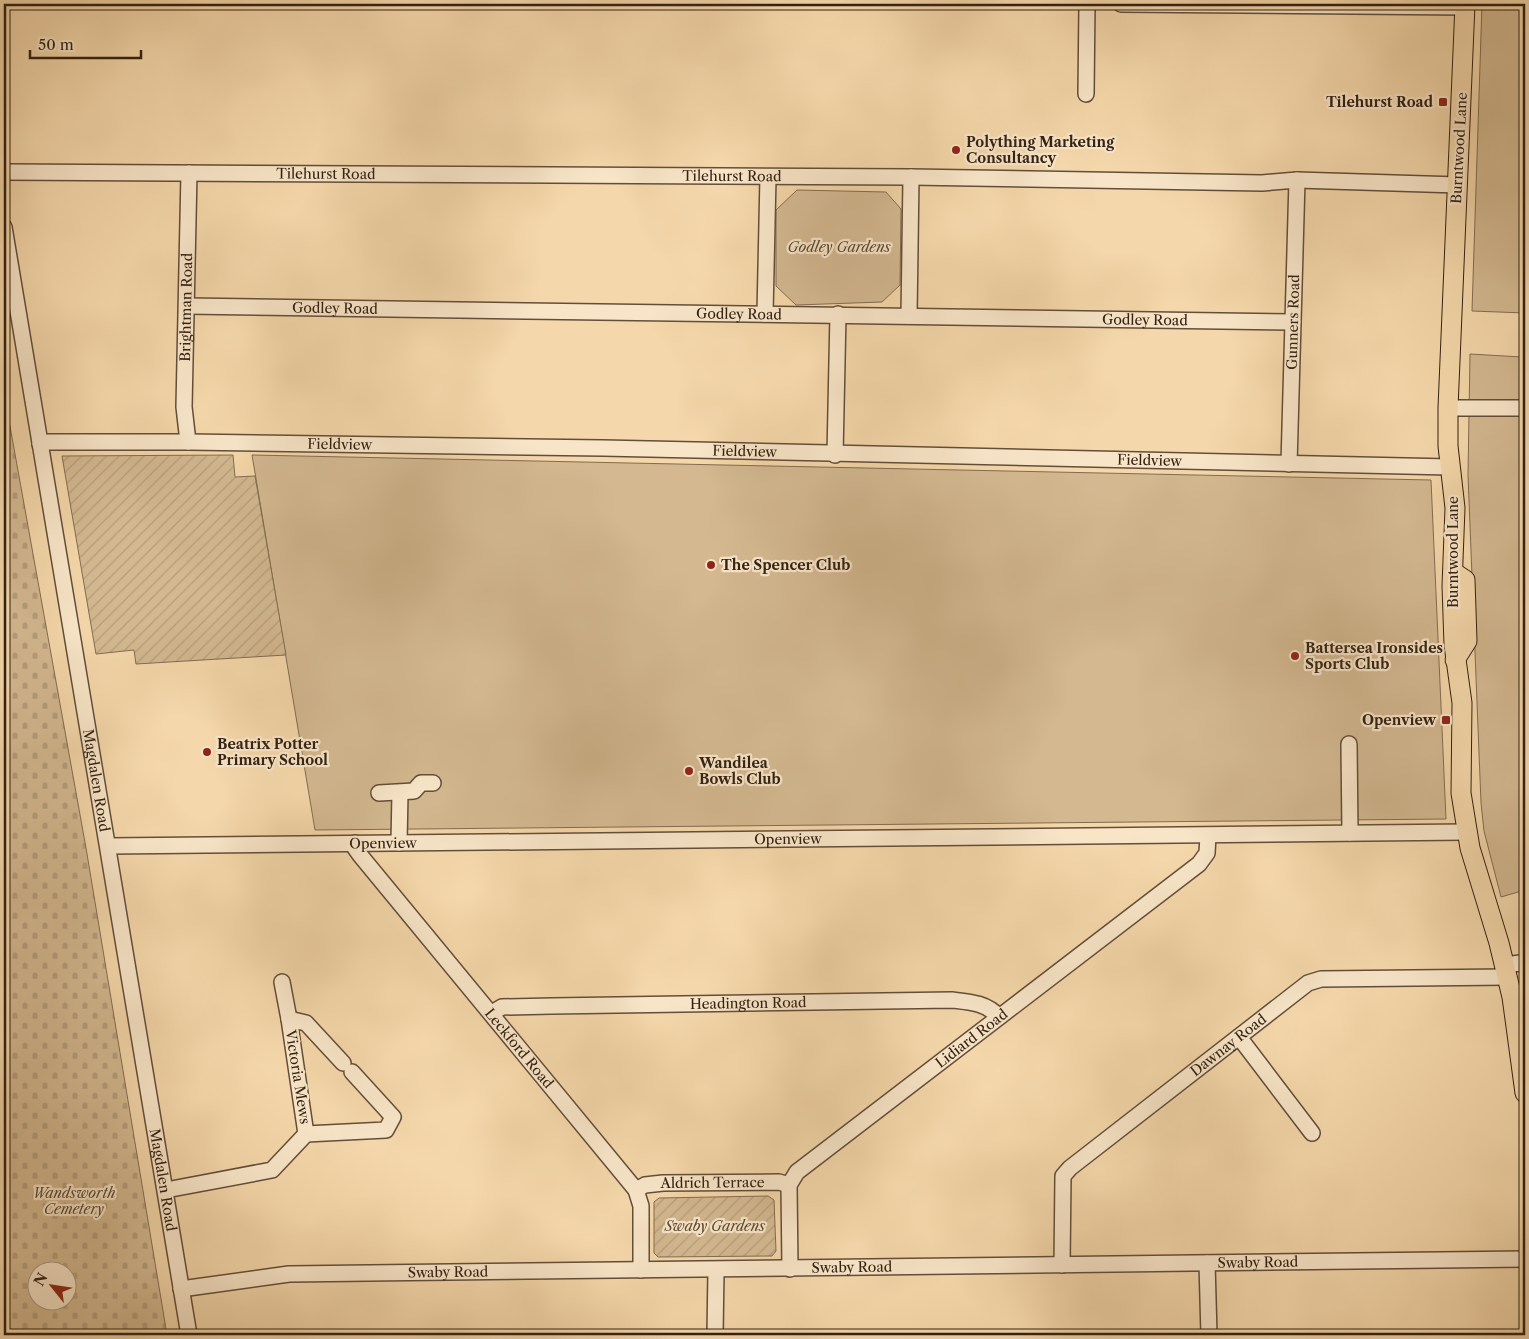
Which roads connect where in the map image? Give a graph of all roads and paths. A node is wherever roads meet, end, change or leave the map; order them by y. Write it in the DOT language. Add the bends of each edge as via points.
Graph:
graph roads {
  1 [pos="1087,4"];
  2 [pos="1120,4"];
  3 [pos="1465,5"];
  4 [pos="1086,94"];
  5 [pos="4,172"];
  6 [pos="189,173"];
  7 [pos="768,177"];
  8 [pos="911,177"];
  9 [pos="1297,180"];
  10 [pos="1458,185"];
  11 [pos="4,227"];
  12 [pos="187,306"];
  13 [pos="764,314"];
  14 [pos="838,314"];
  15 [pos="909,316"];
  16 [pos="1293,322"];
  17 [pos="1448,408"];
  18 [pos="1525,408"];
  19 [pos="188,442"];
  20 [pos="40,444"];
  21 [pos="835,455"];
  22 [pos="1289,464"];
  23 [pos="1450,466"];
  24 [pos="1461,691"];
  25 [pos="1349,744"];
  26 [pos="1462,760"];
  27 [pos="433,783"];
  28 [pos="379,792"];
  29 [pos="400,793"];
  30 [pos="1466,832"];
  31 [pos="1350,833"];
  32 [pos="1208,836"];
  33 [pos="354,843"];
  34 [pos="398,843"];
  35 [pos="109,846"];
  36 [pos="1525,965"];
  37 [pos="1506,971"];
  38 [pos="282,982"];
  39 [pos="492,1013"];
  40 [pos="999,1017"];
  41 [pos="289,1019"];
  42 [pos="1239,1037"];
  43 [pos="1525,1093"];
  44 [pos="1312,1133"];
  45 [pos="306,1134"];
  46 [pos="789,1185"];
  47 [pos="166,1190"];
  48 [pos="636,1190"];
  49 [pos="1525,1259"];
  50 [pos="1207,1263"];
  51 [pos="1062,1265"];
  52 [pos="790,1269"];
  53 [pos="641,1270"];
  54 [pos="716,1270"];
  55 [pos="181,1289"];
  56 [pos="189,1335"];
  57 [pos="715,1335"];
  58 [pos="1209,1335"];
  1 -- 4 [label="street"];
  2 -- 3 [label="street"];
  3 -- 10 [label="main road, Burntwood Lane"];
  5 -- 6 [label="street, Tilehurst Road"];
  6 -- 7 [label="street, Tilehurst Road"];
  6 -- 12 [label="street, Brightman Road"];
  7 -- 8 [label="street, Tilehurst Road"];
  7 -- 13 [label="street"];
  8 -- 9 [label="street, Tilehurst Road" via="1262,183"];
  8 -- 15 [label="street"];
  9 -- 10 [label="street, Tilehurst Road"];
  9 -- 16 [label="street, Gunners Road"];
  10 -- 17 [label="main road, Burntwood Lane"];
  11 -- 20 [label="street, Magdalen Road"];
  12 -- 13 [label="street, Godley Road"];
  12 -- 19 [label="street, Brightman Road" via="184,407"];
  13 -- 14 [label="street, Godley Road"];
  14 -- 15 [label="street, Godley Road"];
  14 -- 21 [label="street"];
  15 -- 16 [label="street, Godley Road"];
  16 -- 22 [label="street, Gunners Road"];
  17 -- 18 [label="street"];
  17 -- 23 [label="main road, Burntwood Lane"];
  19 -- 20 [label="street, Fieldview"];
  19 -- 21 [label="street, Fieldview"];
  20 -- 35 [label="street, Magdalen Road"];
  21 -- 22 [label="street, Fieldview"];
  22 -- 23 [label="street, Fieldview"];
  23 -- 24 [label="main road, Burntwood Lane" via="1455,508 1453,572 1465,580 1467,641 1455,660"];
  24 -- 26 [label="main road"];
  24 -- 26 [label="main road" via="1450,709 1453,764"];
  25 -- 31 [label="street"];
  26 -- 30 [label="main road" via="1461,793"];
  27 -- 29 [label="street" via="421,783 414,791"];
  28 -- 29 [label="street"];
  29 -- 34 [label="street"];
  30 -- 31 [label="street, Openview"];
  30 -- 37 [label="main road"];
  31 -- 32 [label="street, Openview"];
  32 -- 34 [label="street, Openview"];
  32 -- 40 [label="street, Lidiard Road" via="1207,853 1199,864"];
  33 -- 34 [label="street, Openview"];
  33 -- 35 [label="street, Openview"];
  33 -- 39 [label="street, Leckford Road" via="356,850"];
  35 -- 47 [label="street, Magdalen Road"];
  36 -- 37 [label="street, Dawnay Road" via="1520,963"];
  37 -- 42 [label="street, Dawnay Road" via="1314,980"];
  37 -- 43 [label="main road"];
  38 -- 41 [label="street, Victoria Mews"];
  39 -- 40 [label="street, Headington Road" via="502,1007 952,1000 973,1002 993,1010"];
  39 -- 48 [label="street, Leckford Road"];
  40 -- 46 [label="street, Lidiard Road" via="797,1172"];
  41 -- 45 [label="street, Victoria Mews"];
  41 -- 45 [label="street, Victoria Mews" via="306,1023 393,1117 386,1130"];
  42 -- 44 [label="street"];
  42 -- 51 [label="street, Dawnay Road" via="1063,1176"];
  45 -- 47 [label="street, Victoria Mews" via="272,1170"];
  46 -- 48 [label="street, Aldrich Terrace" via="779,1182 662,1184 645,1185"];
  46 -- 52 [label="street"];
  47 -- 55 [label="street, Magdalen Road"];
  48 -- 53 [label="street, Leckford Road" via="642,1206"];
  49 -- 50 [label="street, Swaby Road"];
  50 -- 51 [label="street, Swaby Road"];
  50 -- 58 [label="street"];
  51 -- 52 [label="street, Swaby Road"];
  52 -- 54 [label="street, Swaby Road"];
  53 -- 54 [label="street, Swaby Road"];
  53 -- 55 [label="street, Swaby Road" via="289,1274"];
  54 -- 57 [label="street"];
  55 -- 56 [label="street, Magdalen Road"];
}
